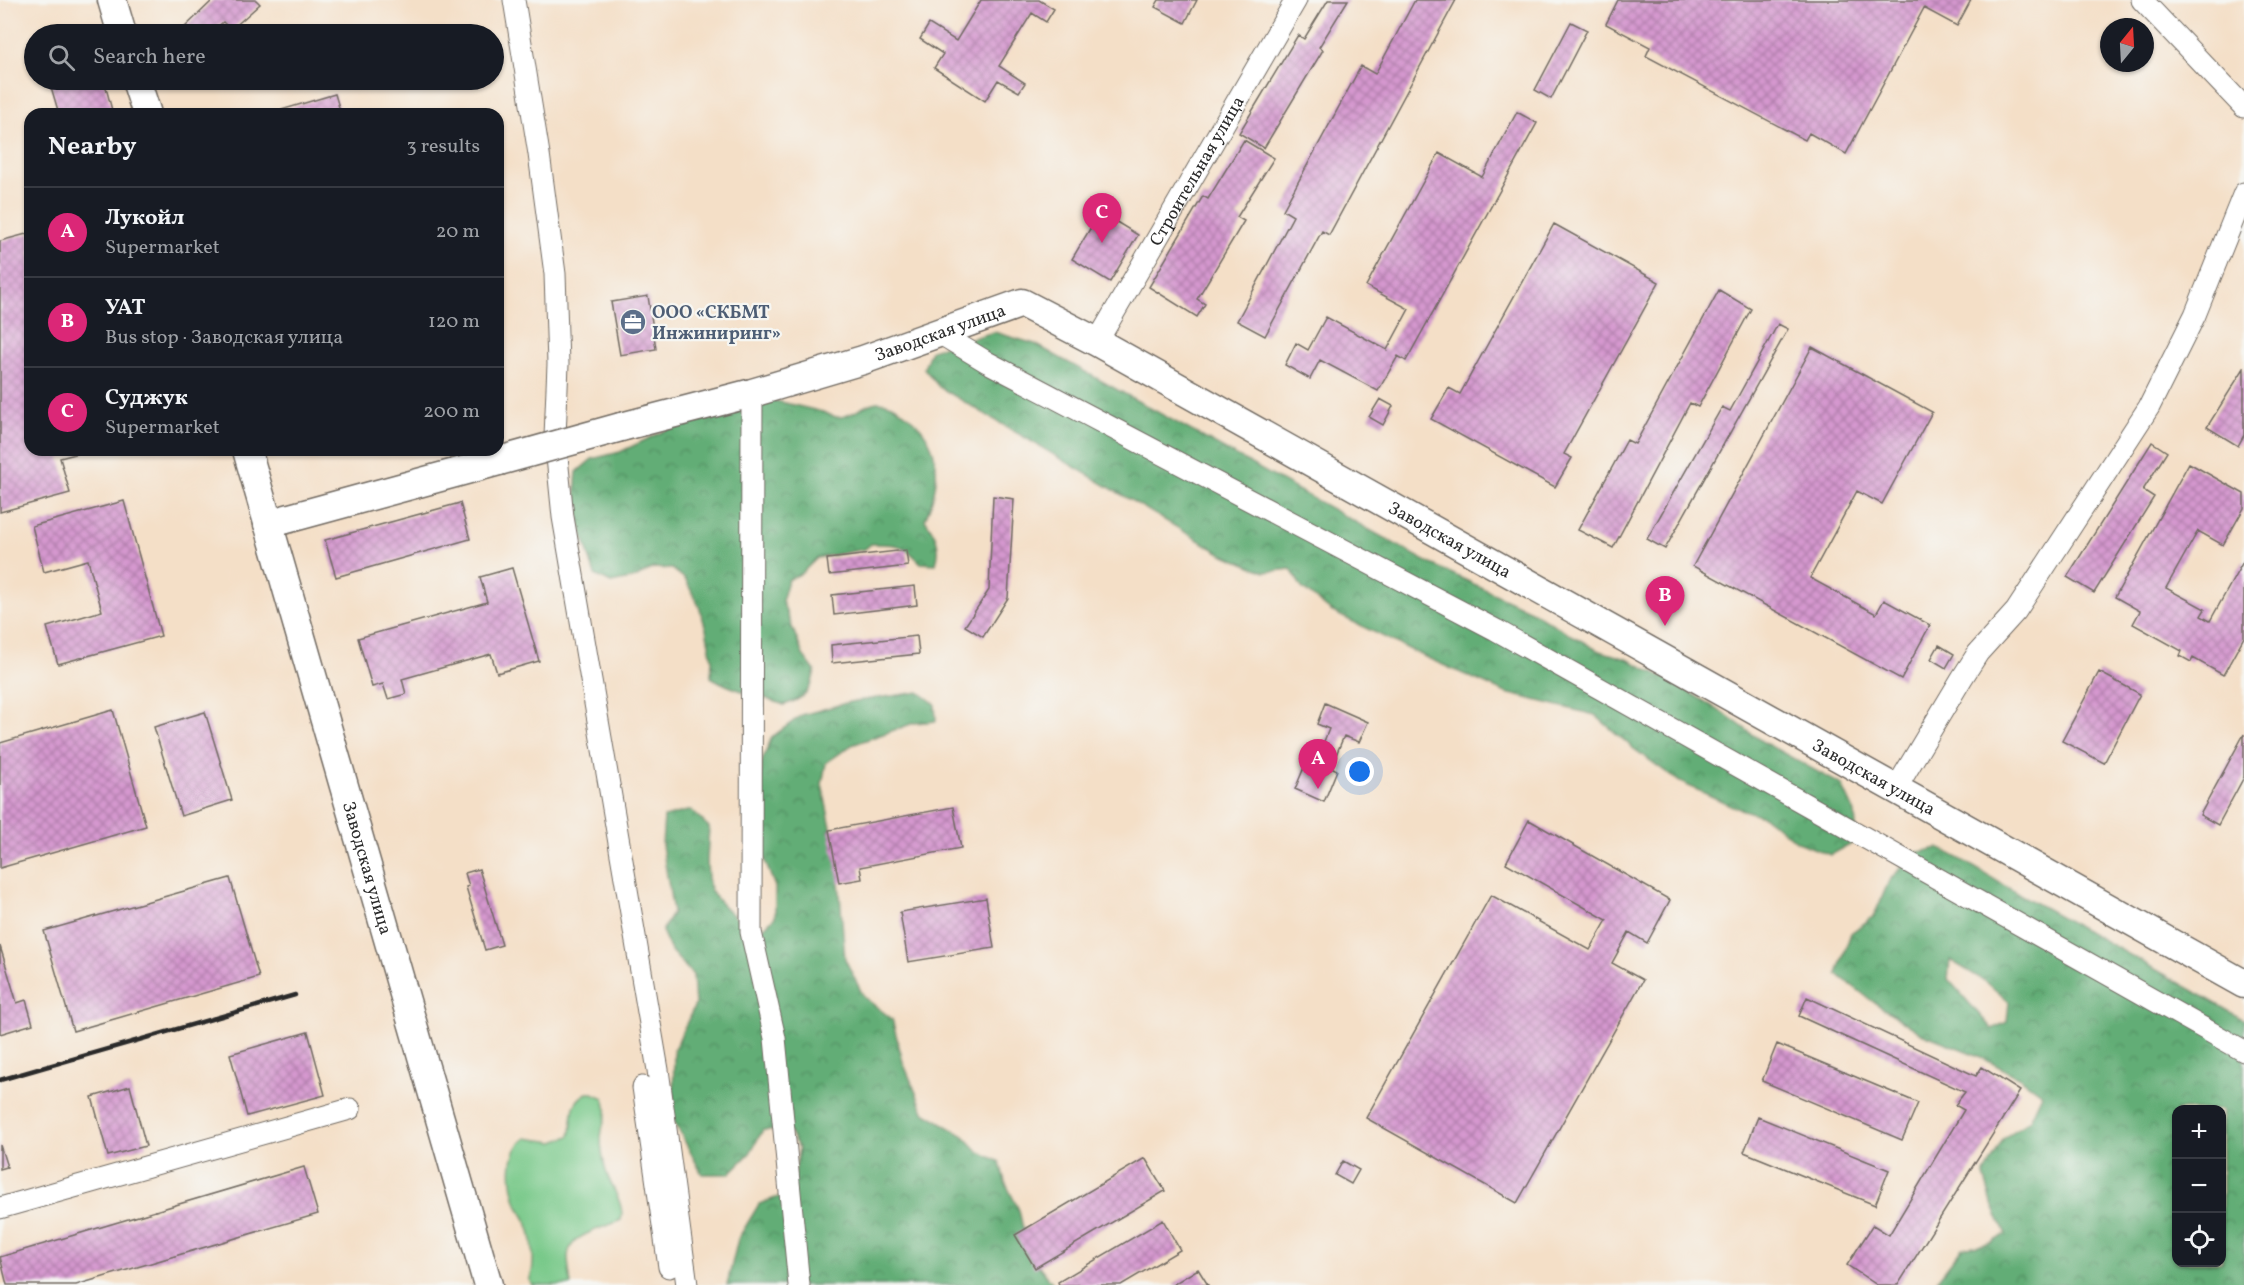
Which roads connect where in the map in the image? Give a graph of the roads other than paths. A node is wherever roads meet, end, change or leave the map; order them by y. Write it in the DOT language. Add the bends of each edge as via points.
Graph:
graph roads {
  1 [pos="112,0"];
  2 [pos="514,0"];
  3 [pos="1296,0"];
  4 [pos="2142,0"];
  5 [pos="119,24"];
  6 [pos="139,90"];
  7 [pos="2244,107"];
  8 [pos="145,108"];
  9 [pos="2244,193"];
  10 [pos="939,333"];
  11 [pos="1097,342"];
  12 [pos="752,393"];
  13 [pos="249,456"];
  14 [pos="268,524"];
  15 [pos="1896,790"];
  16 [pos="2244,984"];
  17 [pos="2244,1051"];
  18 [pos="643,1088"];
  19 [pos="350,1109"];
  20 [pos="0,1208"];
  21 [pos="488,1285"];
  22 [pos="672,1285"];
  23 [pos="685,1285"];
  24 [pos="799,1285"];
  1 -- 5 [label="main road"];
  2 -- 23 [label="street" via="555,274 555,437 563,518 658,1070"];
  3 -- 11 [label="street, Строительная улица"];
  4 -- 7 [label="street"];
  6 -- 8 [label="main road"];
  9 -- 15 [label="street" via="2195,315 2149,407 2016,611 1978,653"];
  10 -- 11 [label="main road, Заводская улица" via="1022,303"];
  10 -- 12 [label="main road, Заводская улица"];
  10 -- 17 [label="street" via="987,362 1496,630"];
  11 -- 15 [label="main road, Заводская улица"];
  12 -- 14 [label="main road, Заводская улица, bridge"];
  12 -- 24 [label="street" via="751,932 775,1038"];
  13 -- 14 [label="main road, Заводская улица"];
  14 -- 21 [label="main road, Заводская улица"];
  15 -- 16 [label="main road, Заводская улица"];
  18 -- 22 [label="street"];
  19 -- 20 [label="street"];
}
